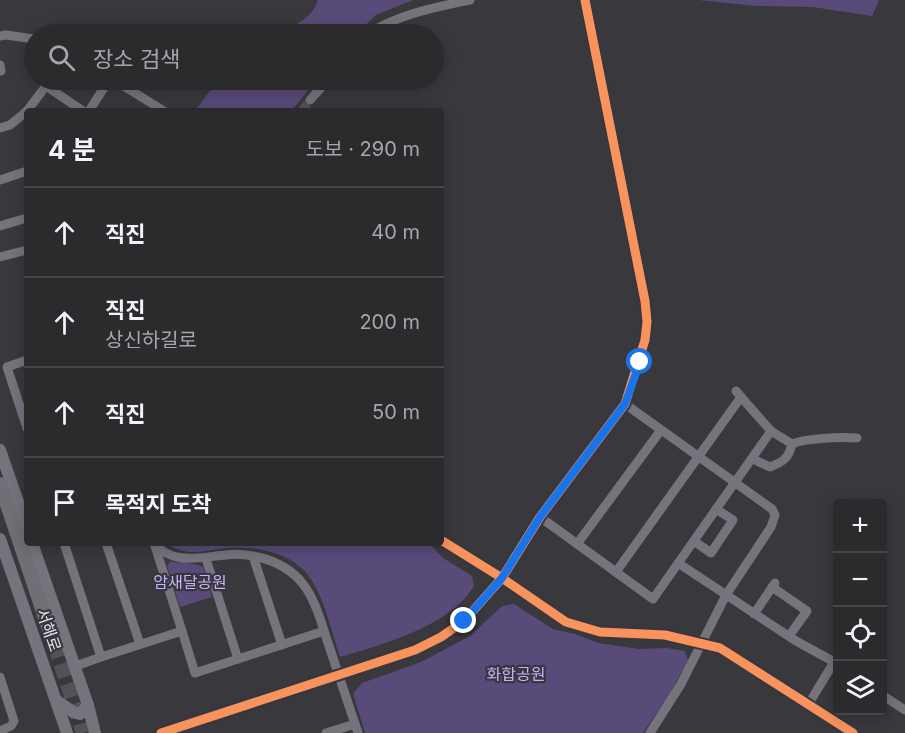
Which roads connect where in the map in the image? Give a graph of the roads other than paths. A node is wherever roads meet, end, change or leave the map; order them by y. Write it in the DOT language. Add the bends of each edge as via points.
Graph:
graph roads {
  1 [pos="470,0"];
  2 [pos="585,0"];
  3 [pos="384,24"];
  4 [pos="0,36"];
  5 [pos="24,38"];
  6 [pos="43,90"];
  7 [pos="52,90"];
  8 [pos="103,90"];
  9 [pos="130,90"];
  10 [pos="319,90"];
  11 [pos="310,100"];
  12 [pos="29,108"];
  13 [pos="78,108"];
  14 [pos="91,108"];
  15 [pos="159,108"];
  16 [pos="24,113"];
  17 [pos="0,128"];
  18 [pos="24,172"];
  19 [pos="0,180"];
  20 [pos="24,219"];
  21 [pos="0,226"];
  22 [pos="24,251"];
  23 [pos="0,257"];
  24 [pos="24,361"];
  25 [pos="625,404"];
  26 [pos="24,419"];
  27 [pos="661,430"];
  28 [pos="771,431"];
  29 [pos="856,438"];
  30 [pos="792,444"];
  31 [pos="0,450"];
  32 [pos="698,456"];
  33 [pos="753,459"];
  34 [pos="735,482"];
  35 [pos="0,484"];
  36 [pos="0,505"];
  37 [pos="716,508"];
  38 [pos="24,512"];
  39 [pos="540,517"];
  40 [pos="0,539"];
  41 [pos="694,541"];
  42 [pos="444,542"];
  43 [pos="578,544"];
  44 [pos="33,546"];
  45 [pos="65,546"];
  46 [pos="107,546"];
  47 [pos="155,546"];
  48 [pos="157,546"];
  49 [pos="254,556"];
  50 [pos="206,559"];
  51 [pos="678,563"];
  52 [pos="616,572"];
  53 [pos="502,578"];
  54 [pos="726,595"];
  55 [pos="754,614"];
  56 [pos="182,631"];
  57 [pos="324,632"];
  58 [pos="789,636"];
  59 [pos="701,642"];
  60 [pos="140,644"];
  61 [pos="282,645"];
  62 [pos="416,650"];
  63 [pos="101,657"];
  64 [pos="238,659"];
  65 [pos="383,660"];
  66 [pos="833,661"];
  67 [pos="73,667"];
  68 [pos="833,668"];
  69 [pos="339,675"];
  70 [pos="1,681"];
  71 [pos="887,698"];
  72 [pos="57,700"];
  73 [pos="88,705"];
  74 [pos="808,705"];
  75 [pos="905,710"];
  76 [pos="356,728"];
  77 [pos="0,730"];
  78 [pos="67,733"];
  79 [pos="95,733"];
  80 [pos="161,733"];
  81 [pos="326,733"];
  82 [pos="650,733"];
  83 [pos="853,733"];
  1 -- 3 [label="street" via="410,13"];
  2 -- 25 [label="street" via="645,301 645,340"];
  4 -- 5 [label="street"];
  6 -- 12 [label="street"];
  7 -- 13 [label="street"];
  8 -- 14 [label="street"];
  9 -- 15 [label="street"];
  10 -- 11 [label="street"];
  16 -- 17 [label="street"];
  18 -- 19 [label="street"];
  20 -- 21 [label="street"];
  22 -- 23 [label="street"];
  24 -- 26 [label="street" via="7,367"];
  25 -- 27 [label="street"];
  25 -- 39 [label="street"];
  27 -- 32 [label="street"];
  27 -- 43 [label="street"];
  28 -- 30 [label="street"];
  28 -- 32 [label="street" via="738,394"];
  28 -- 33 [label="street"];
  29 -- 30 [label="street"];
  30 -- 33 [label="street" via="783,462 770,467"];
  31 -- 38 [label="main road"];
  32 -- 34 [label="street"];
  32 -- 52 [label="street"];
  33 -- 34 [label="street"];
  34 -- 37 [label="street"];
  34 -- 54 [label="street" via="772,509 775,517"];
  35 -- 36 [label="highway, 서해로" via="50,646"];
  37 -- 41 [label="street"];
  37 -- 41 [label="street" via="733,520 711,553"];
  39 -- 43 [label="street"];
  39 -- 53 [label="street"];
  40 -- 72 [label="main road, 서해로"];
  41 -- 51 [label="street"];
  42 -- 53 [label="street"];
  43 -- 52 [label="street"];
  44 -- 67 [label="main road, 서해로"];
  45 -- 63 [label="street"];
  46 -- 60 [label="street"];
  47 -- 56 [label="street"];
  48 -- 50 [label="street" via="182,558"];
  49 -- 50 [label="street" via="228,554"];
  49 -- 57 [label="street" via="277,563 298,578 312,598"];
  49 -- 61 [label="street"];
  50 -- 64 [label="street"];
  51 -- 52 [label="street" via="653,599"];
  51 -- 54 [label="street"];
  53 -- 59 [label="street" via="566,622 600,632 665,635"];
  53 -- 62 [label="street" via="464,621"];
  54 -- 55 [label="street"];
  54 -- 59 [label="street"];
  55 -- 58 [label="street"];
  55 -- 58 [label="street" via="773,585 807,611"];
  56 -- 60 [label="street"];
  56 -- 64 [label="street" via="195,673"];
  57 -- 61 [label="street"];
  57 -- 69 [label="street"];
  58 -- 66 [label="street"];
  59 -- 74 [label="street" via="720,648"];
  59 -- 82 [label="street" via="681,684"];
  60 -- 63 [label="street"];
  61 -- 64 [label="street"];
  63 -- 67 [label="street"];
  65 -- 69 [label="street"];
  67 -- 73 [label="main road, 서해로"];
  68 -- 74 [label="street"];
  69 -- 76 [label="street"];
  69 -- 80 [label="street"];
  70 -- 77 [label="street" via="14,721"];
  71 -- 75 [label="street"];
  72 -- 73 [label="main road" via="80,714"];
  72 -- 78 [label="main road, 서해로"];
  73 -- 79 [label="main road, 서해로"];
  74 -- 83 [label="street"];
  76 -- 81 [label="street"];
}
